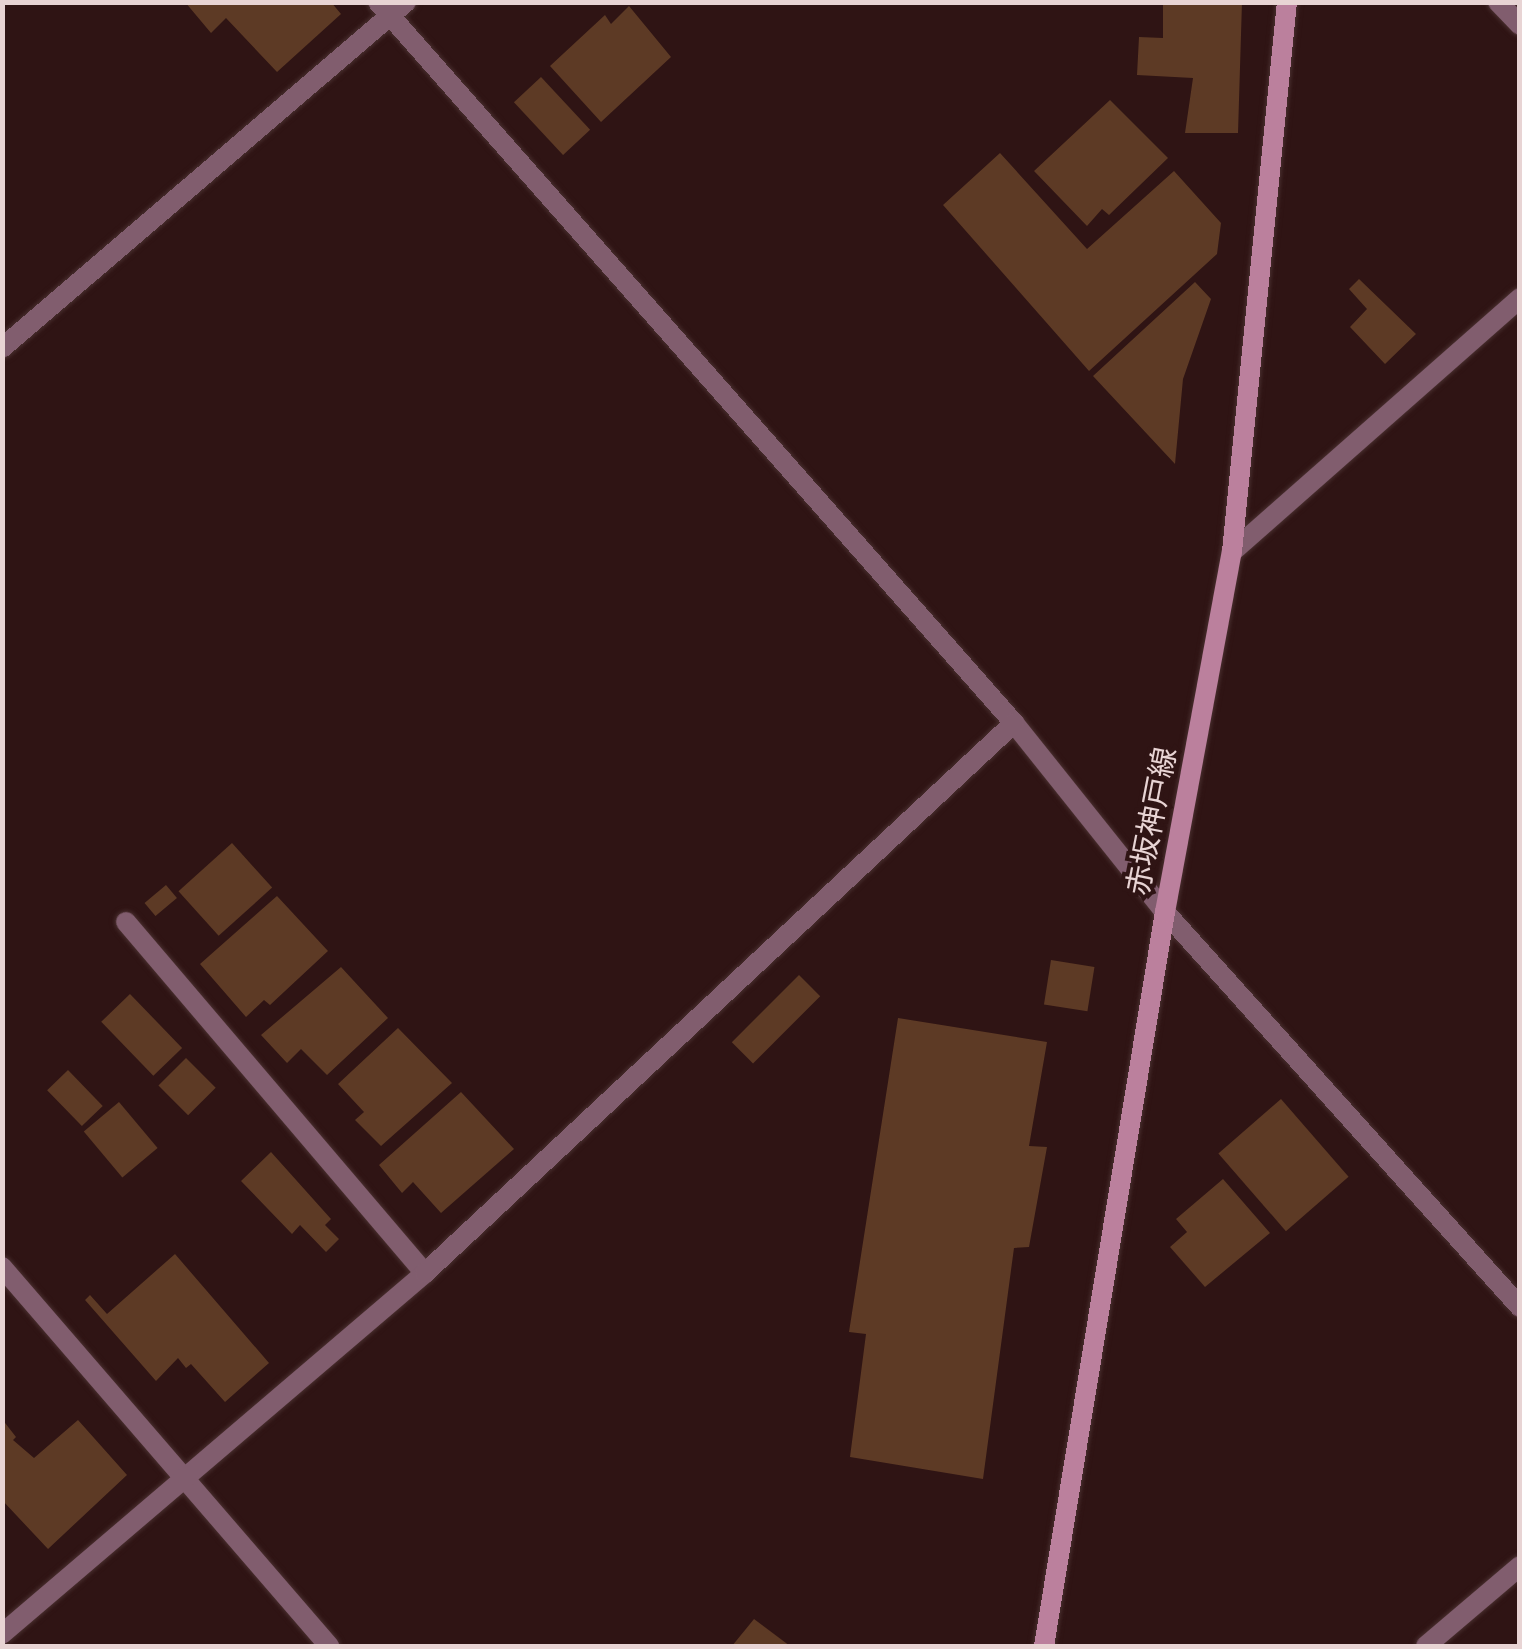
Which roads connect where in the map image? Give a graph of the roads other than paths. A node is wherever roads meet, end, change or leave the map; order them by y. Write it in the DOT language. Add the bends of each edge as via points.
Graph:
graph roads {
  1 [pos="1286,2"];
  2 [pos="1498,2"];
  3 [pos="391,7"];
  4 [pos="1520,25"];
  5 [pos="1520,298"];
  6 [pos="2,348"];
  7 [pos="1232,552"];
  8 [pos="1014,723"];
  9 [pos="1164,912"];
  10 [pos="126,922"];
  11 [pos="2,1267"];
  12 [pos="425,1273"];
  13 [pos="1520,1307"];
  14 [pos="184,1480"];
  15 [pos="1520,1566"];
  16 [pos="2,1634"];
  17 [pos="328,1646"];
  18 [pos="1044,1646"];
  19 [pos="1426,1646"];
  1 -- 7 [label="main road, 赤坂神戸線"];
  2 -- 4 [label="street"];
  3 -- 6 [label="street"];
  3 -- 8 [label="street"];
  5 -- 7 [label="street"];
  7 -- 9 [label="main road, 赤坂神戸線"];
  8 -- 9 [label="street"];
  8 -- 12 [label="street"];
  9 -- 13 [label="street"];
  9 -- 18 [label="main road, 赤坂神戸線"];
  10 -- 12 [label="street"];
  11 -- 14 [label="street"];
  12 -- 14 [label="street"];
  14 -- 16 [label="street"];
  14 -- 17 [label="street"];
  15 -- 19 [label="street"];
}
